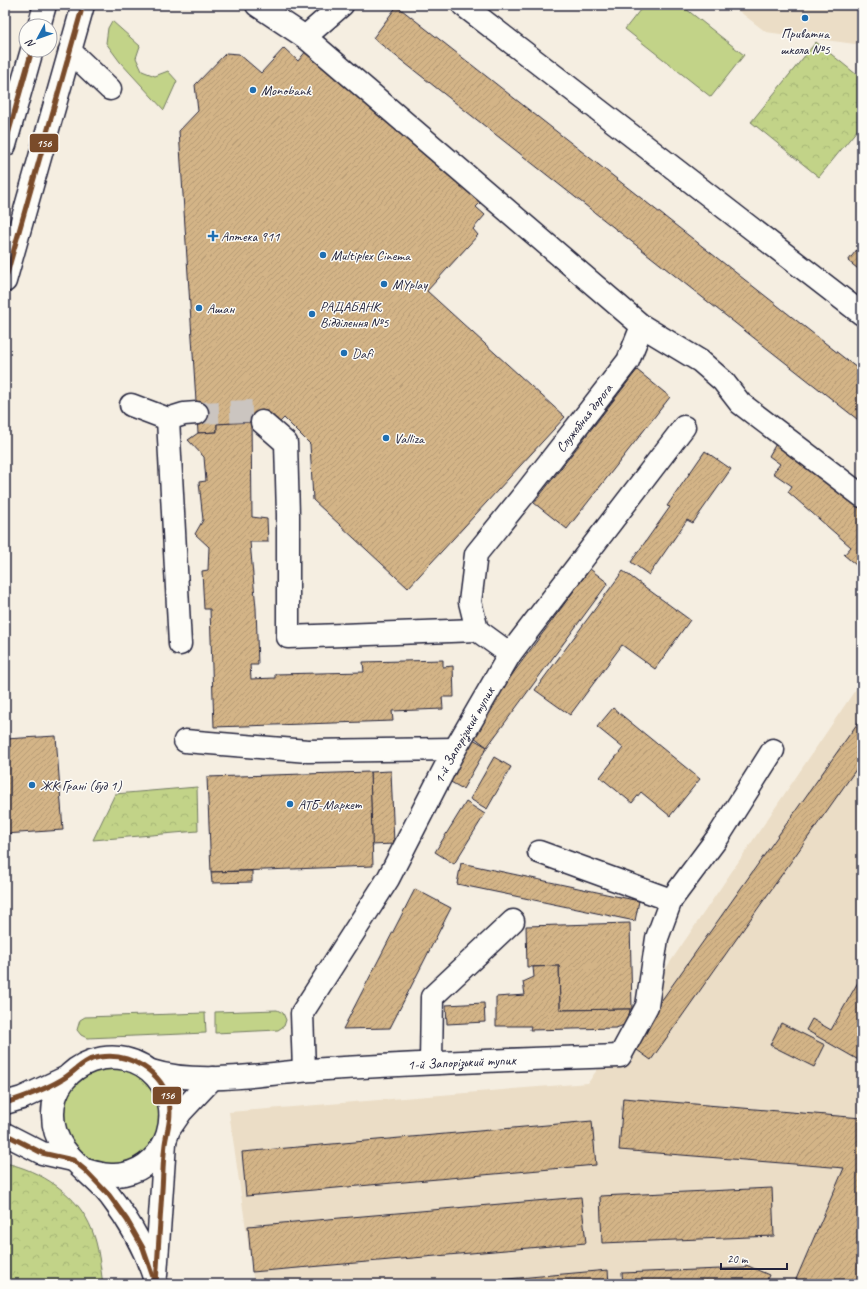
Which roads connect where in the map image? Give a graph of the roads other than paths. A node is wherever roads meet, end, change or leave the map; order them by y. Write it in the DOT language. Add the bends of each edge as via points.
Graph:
graph roads {
  1 [pos="45,5"];
  2 [pos="83,5"];
  3 [pos="257,5"];
  4 [pos="342,5"];
  5 [pos="463,5"];
  6 [pos="42,18"];
  7 [pos="305,37"];
  8 [pos="70,50"];
  9 [pos="30,58"];
  10 [pos="110,88"];
  11 [pos="5,145"];
  12 [pos="5,281"];
  13 [pos="862,314"];
  14 [pos="639,333"];
  15 [pos="131,405"];
  16 [pos="197,413"];
  17 [pos="168,419"];
  18 [pos="262,422"];
  19 [pos="684,427"];
  20 [pos="862,496"];
  21 [pos="477,630"];
  22 [pos="180,644"];
  23 [pos="510,654"];
  24 [pos="185,741"];
  25 [pos="455,749"];
  26 [pos="773,750"];
  27 [pos="539,852"];
  28 [pos="671,900"];
  29 [pos="513,920"];
  30 [pos="431,1062"];
  31 [pos="304,1070"];
  32 [pos="151,1071"];
  33 [pos="67,1077"];
  34 [pos="213,1078"];
  35 [pos="5,1103"];
  36 [pos="5,1134"];
  37 [pos="168,1136"];
  38 [pos="79,1165"];
  39 [pos="156,1283"];
  1 -- 6 [label="main road"];
  2 -- 8 [label="main road"];
  3 -- 7 [label="main road"];
  4 -- 7 [label="main road"];
  5 -- 13 [label="main road"];
  7 -- 14 [label="main road"];
  8 -- 10 [label="main road"];
  8 -- 12 [label="main road"];
  9 -- 11 [label="main road"];
  14 -- 20 [label="main road" via="700,361 723,381 740,403"];
  14 -- 21 [label="main road, Служебная дорога" via="628,361 476,554 470,602"];
  15 -- 17 [label="main road"];
  16 -- 17 [label="main road"];
  17 -- 22 [label="main road"];
  18 -- 21 [label="main road" via="286,443 288,637"];
  19 -- 23 [label="main road, 1-й Запорізький тупик"];
  21 -- 23 [label="main road"];
  23 -- 25 [label="main road, 1-й Запорізький тупик"];
  24 -- 25 [label="main road" via="308,751"];
  25 -- 31 [label="main road, 1-й Запорізький тупик" via="388,879 302,1013"];
  26 -- 28 [label="main road" via="718,837"];
  27 -- 28 [label="main road"];
  28 -- 30 [label="main road, 1-й Запорізький тупик" via="657,938 647,1006 620,1056"];
  29 -- 30 [label="main road" via="432,997"];
  30 -- 31 [label="main road, 1-й Запорізький тупик"];
  31 -- 34 [label="main road, 1-й Запорізький тупик"];
  32 -- 33 [label="main road" via="131,1060 108,1056 92,1059 78,1066"];
  32 -- 34 [label="main road, 1-й Запорізький тупик" via="170,1077"];
  32 -- 37 [label="main road" via="162,1083 168,1097 171,1113"];
  33 -- 35 [label="main road"];
  33 -- 38 [label="main road" via="54,1100 53,1126 64,1151"];
  34 -- 37 [label="main road" via="181,1112"];
  36 -- 38 [label="main road" via="42,1153"];
  37 -- 38 [label="main road" via="158,1154 137,1170 111,1175"];
  37 -- 39 [label="main road"];
  38 -- 39 [label="main road" via="109,1195 127,1220 143,1248"];
}
